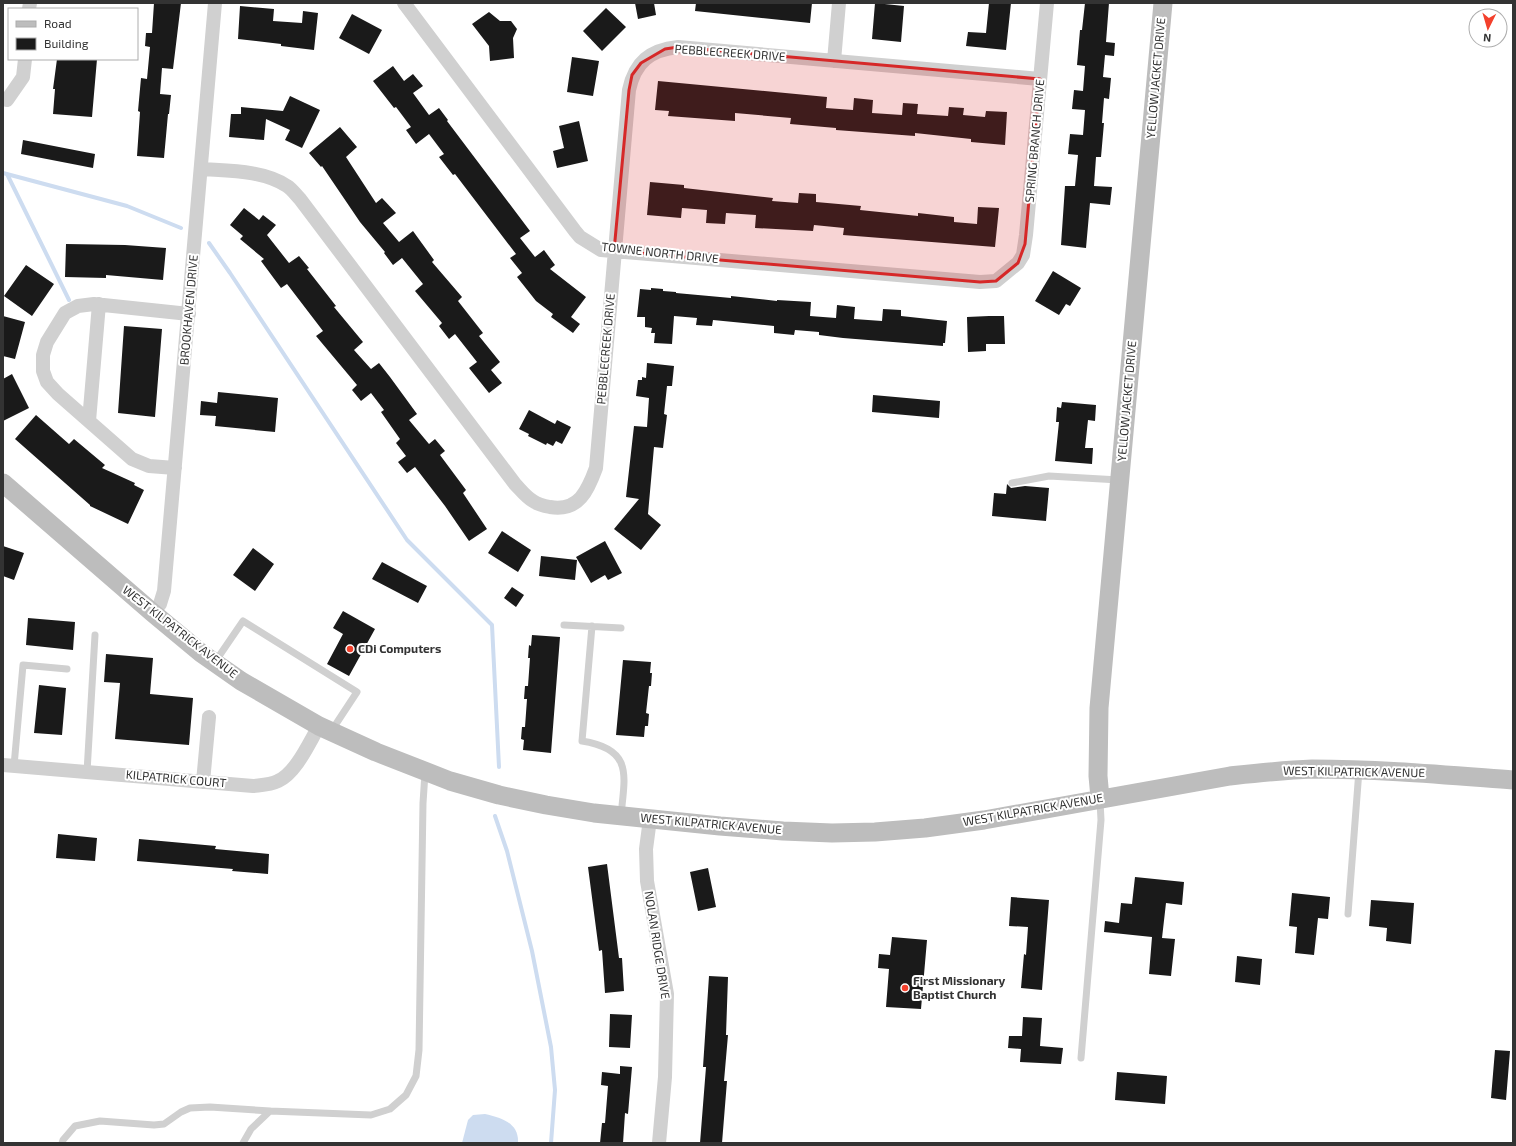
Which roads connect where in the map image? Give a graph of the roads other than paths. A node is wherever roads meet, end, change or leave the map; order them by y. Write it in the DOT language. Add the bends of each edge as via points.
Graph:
graph roads {
  1 [pos="215,3"];
  2 [pos="404,3"];
  3 [pos="839,3"];
  4 [pos="1047,3"];
  5 [pos="1163,3"];
  6 [pos="25,60"];
  7 [pos="834,61"];
  8 [pos="1040,79"];
  9 [pos="7,100"];
  10 [pos="201,169"];
  11 [pos="614,251"];
  12 [pos="1008,273"];
  13 [pos="99,304"];
  14 [pos="189,314"];
  15 [pos="89,421"];
  16 [pos="175,468"];
  17 [pos="1120,480"];
  18 [pos="1012,483"];
  19 [pos="3,484"];
  20 [pos="153,613"];
  21 [pos="564,624"];
  22 [pos="592,626"];
  23 [pos="621,628"];
  24 [pos="95,635"];
  25 [pos="215,662"];
  26 [pos="66,669"];
  27 [pos="209,716"];
  28 [pos="325,728"];
  29 [pos="9,766"];
  30 [pos="1359,770"];
  31 [pos="87,772"];
  32 [pos="425,772"];
  33 [pos="1513,780"];
  34 [pos="203,782"];
  35 [pos="1100,798"];
  36 [pos="621,816"];
  37 [pos="650,819"];
  38 [pos="1348,914"];
  39 [pos="1080,1058"];
  40 [pos="270,1111"];
  41 [pos="62,1143"];
  42 [pos="243,1143"];
  43 [pos="659,1143"];
  1 -- 10 [label="street, BROOKHAVEN DRIVE"];
  2 -- 11 [label="street, TOWNE NORTH DRIVE" via="580,237 601,250"];
  3 -- 7 [label="street"];
  4 -- 8 [label="street, SPRING BRANCH DRIVE"];
  5 -- 17 [label="main road, YELLOW JACKET DRIVE"];
  6 -- 9 [label="street" via="23,77"];
  7 -- 8 [label="street, PEBBLECREEK DRIVE"];
  7 -- 11 [label="street, PEBBLECREEK DRIVE" via="678,47 666,49 640,63 632,75 629,90"];
  8 -- 12 [label="street, SPRING BRANCH DRIVE" via="1025,244 1023,255"];
  10 -- 11 [label="street, PEBBLECREEK DRIVE" via="257,174 287,186 300,199 515,484 533,501 558,508 569,507 580,500 590,486 596,468"];
  10 -- 14 [label="street, BROOKHAVEN DRIVE"];
  11 -- 12 [label="street, TOWNE NORTH DRIVE" via="980,282 996,281"];
  13 -- 14 [label="street"];
  13 -- 15 [label="street"];
  13 -- 15 [label="street" via="78,306 65,313 47,342 43,355 43,371 48,382"];
  14 -- 16 [label="street, BROOKHAVEN DRIVE"];
  15 -- 16 [label="street" via="132,459 149,466"];
  16 -- 20 [label="street, BROOKHAVEN DRIVE" via="164,591 160,604"];
  17 -- 18 [label="lane" via="1049,476"];
  17 -- 35 [label="main road, YELLOW JACKET DRIVE" via="1099,708"];
  19 -- 20 [label="main road, WEST KILPATRICK AVENUE"];
  20 -- 25 [label="main road, WEST KILPATRICK AVENUE"];
  21 -- 22 [label="lane"];
  22 -- 23 [label="lane"];
  22 -- 36 [label="lane" via="582,741 596,743 618,756 624,775"];
  24 -- 31 [label="lane"];
  25 -- 28 [label="main road, WEST KILPATRICK AVENUE" via="241,681"];
  25 -- 28 [label="lane" via="243,621 357,692"];
  26 -- 29 [label="lane" via="23,666"];
  27 -- 34 [label="street"];
  28 -- 32 [label="main road, WEST KILPATRICK AVENUE"];
  28 -- 34 [label="street, KILPATRICK COURT" via="290,772 279,781 253,786"];
  29 -- 31 [label="street, KILPATRICK COURT"];
  30 -- 33 [label="main road, WEST KILPATRICK AVENUE"];
  30 -- 35 [label="main road, WEST KILPATRICK AVENUE" via="1304,770 1230,776"];
  30 -- 38 [label="lane"];
  31 -- 34 [label="street, KILPATRICK COURT"];
  32 -- 36 [label="main road, WEST KILPATRICK AVENUE" via="523,800"];
  32 -- 40 [label="lane" via="419,1050 416,1076 406,1095 390,1109 371,1116"];
  35 -- 37 [label="main road, WEST KILPATRICK AVENUE" via="984,820 875,832 783,831"];
  35 -- 39 [label="lane" via="1101,820"];
  36 -- 37 [label="main road, WEST KILPATRICK AVENUE"];
  37 -- 43 [label="street, NOLAN RIDGE DRIVE" via="646,849 647,881 667,994 666,1077"];
  40 -- 41 [label="lane" via="190,1108 164,1124 100,1121 75,1126"];
  40 -- 42 [label="lane" via="251,1129"];
}
